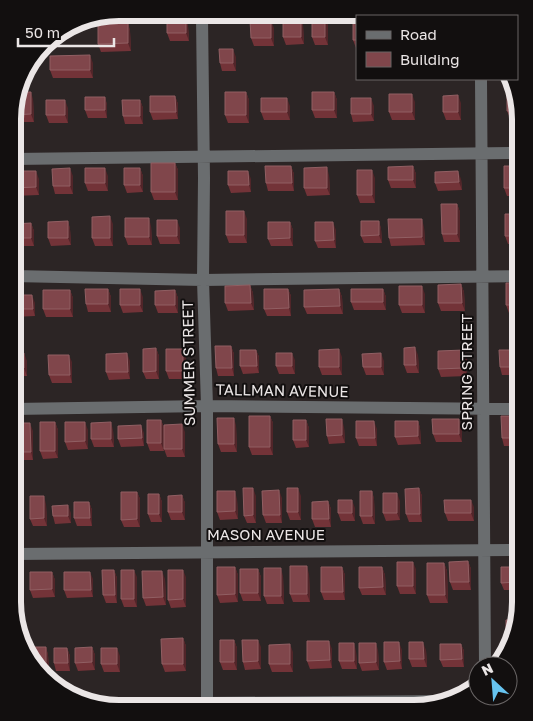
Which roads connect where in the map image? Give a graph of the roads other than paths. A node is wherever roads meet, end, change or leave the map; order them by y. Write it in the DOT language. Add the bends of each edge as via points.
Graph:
graph roads {
  1 [pos="202,21"];
  2 [pos="481,80"];
  3 [pos="482,153"];
  4 [pos="512,153"];
  5 [pos="204,156"];
  6 [pos="21,159"];
  7 [pos="21,276"];
  8 [pos="482,276"];
  9 [pos="512,276"];
  10 [pos="203,280"];
  11 [pos="207,406"];
  12 [pos="512,409"];
  13 [pos="21,410"];
  14 [pos="483,410"];
  15 [pos="484,550"];
  16 [pos="512,550"];
  17 [pos="207,552"];
  18 [pos="21,554"];
  19 [pos="485,656"];
  20 [pos="207,700"];
  1 -- 5 [label="street, SUMMER STREET"];
  2 -- 3 [label="street, SPRING STREET"];
  3 -- 4 [label="street"];
  3 -- 5 [label="street"];
  3 -- 8 [label="street, SPRING STREET"];
  5 -- 6 [label="street"];
  5 -- 10 [label="street, SUMMER STREET"];
  7 -- 10 [label="street"];
  8 -- 9 [label="street"];
  8 -- 10 [label="street"];
  8 -- 14 [label="street, SPRING STREET"];
  10 -- 11 [label="street, SUMMER STREET"];
  11 -- 13 [label="street, TALLMAN AVENUE"];
  11 -- 14 [label="street, TALLMAN AVENUE"];
  11 -- 17 [label="street, SUMMER STREET"];
  12 -- 14 [label="street, TALLMAN AVENUE"];
  14 -- 15 [label="street, SPRING STREET"];
  15 -- 16 [label="street, MASON AVENUE"];
  15 -- 17 [label="street, MASON AVENUE"];
  15 -- 19 [label="street, SPRING STREET"];
  17 -- 18 [label="street, MASON AVENUE"];
  17 -- 20 [label="street, SUMMER STREET"];
}
